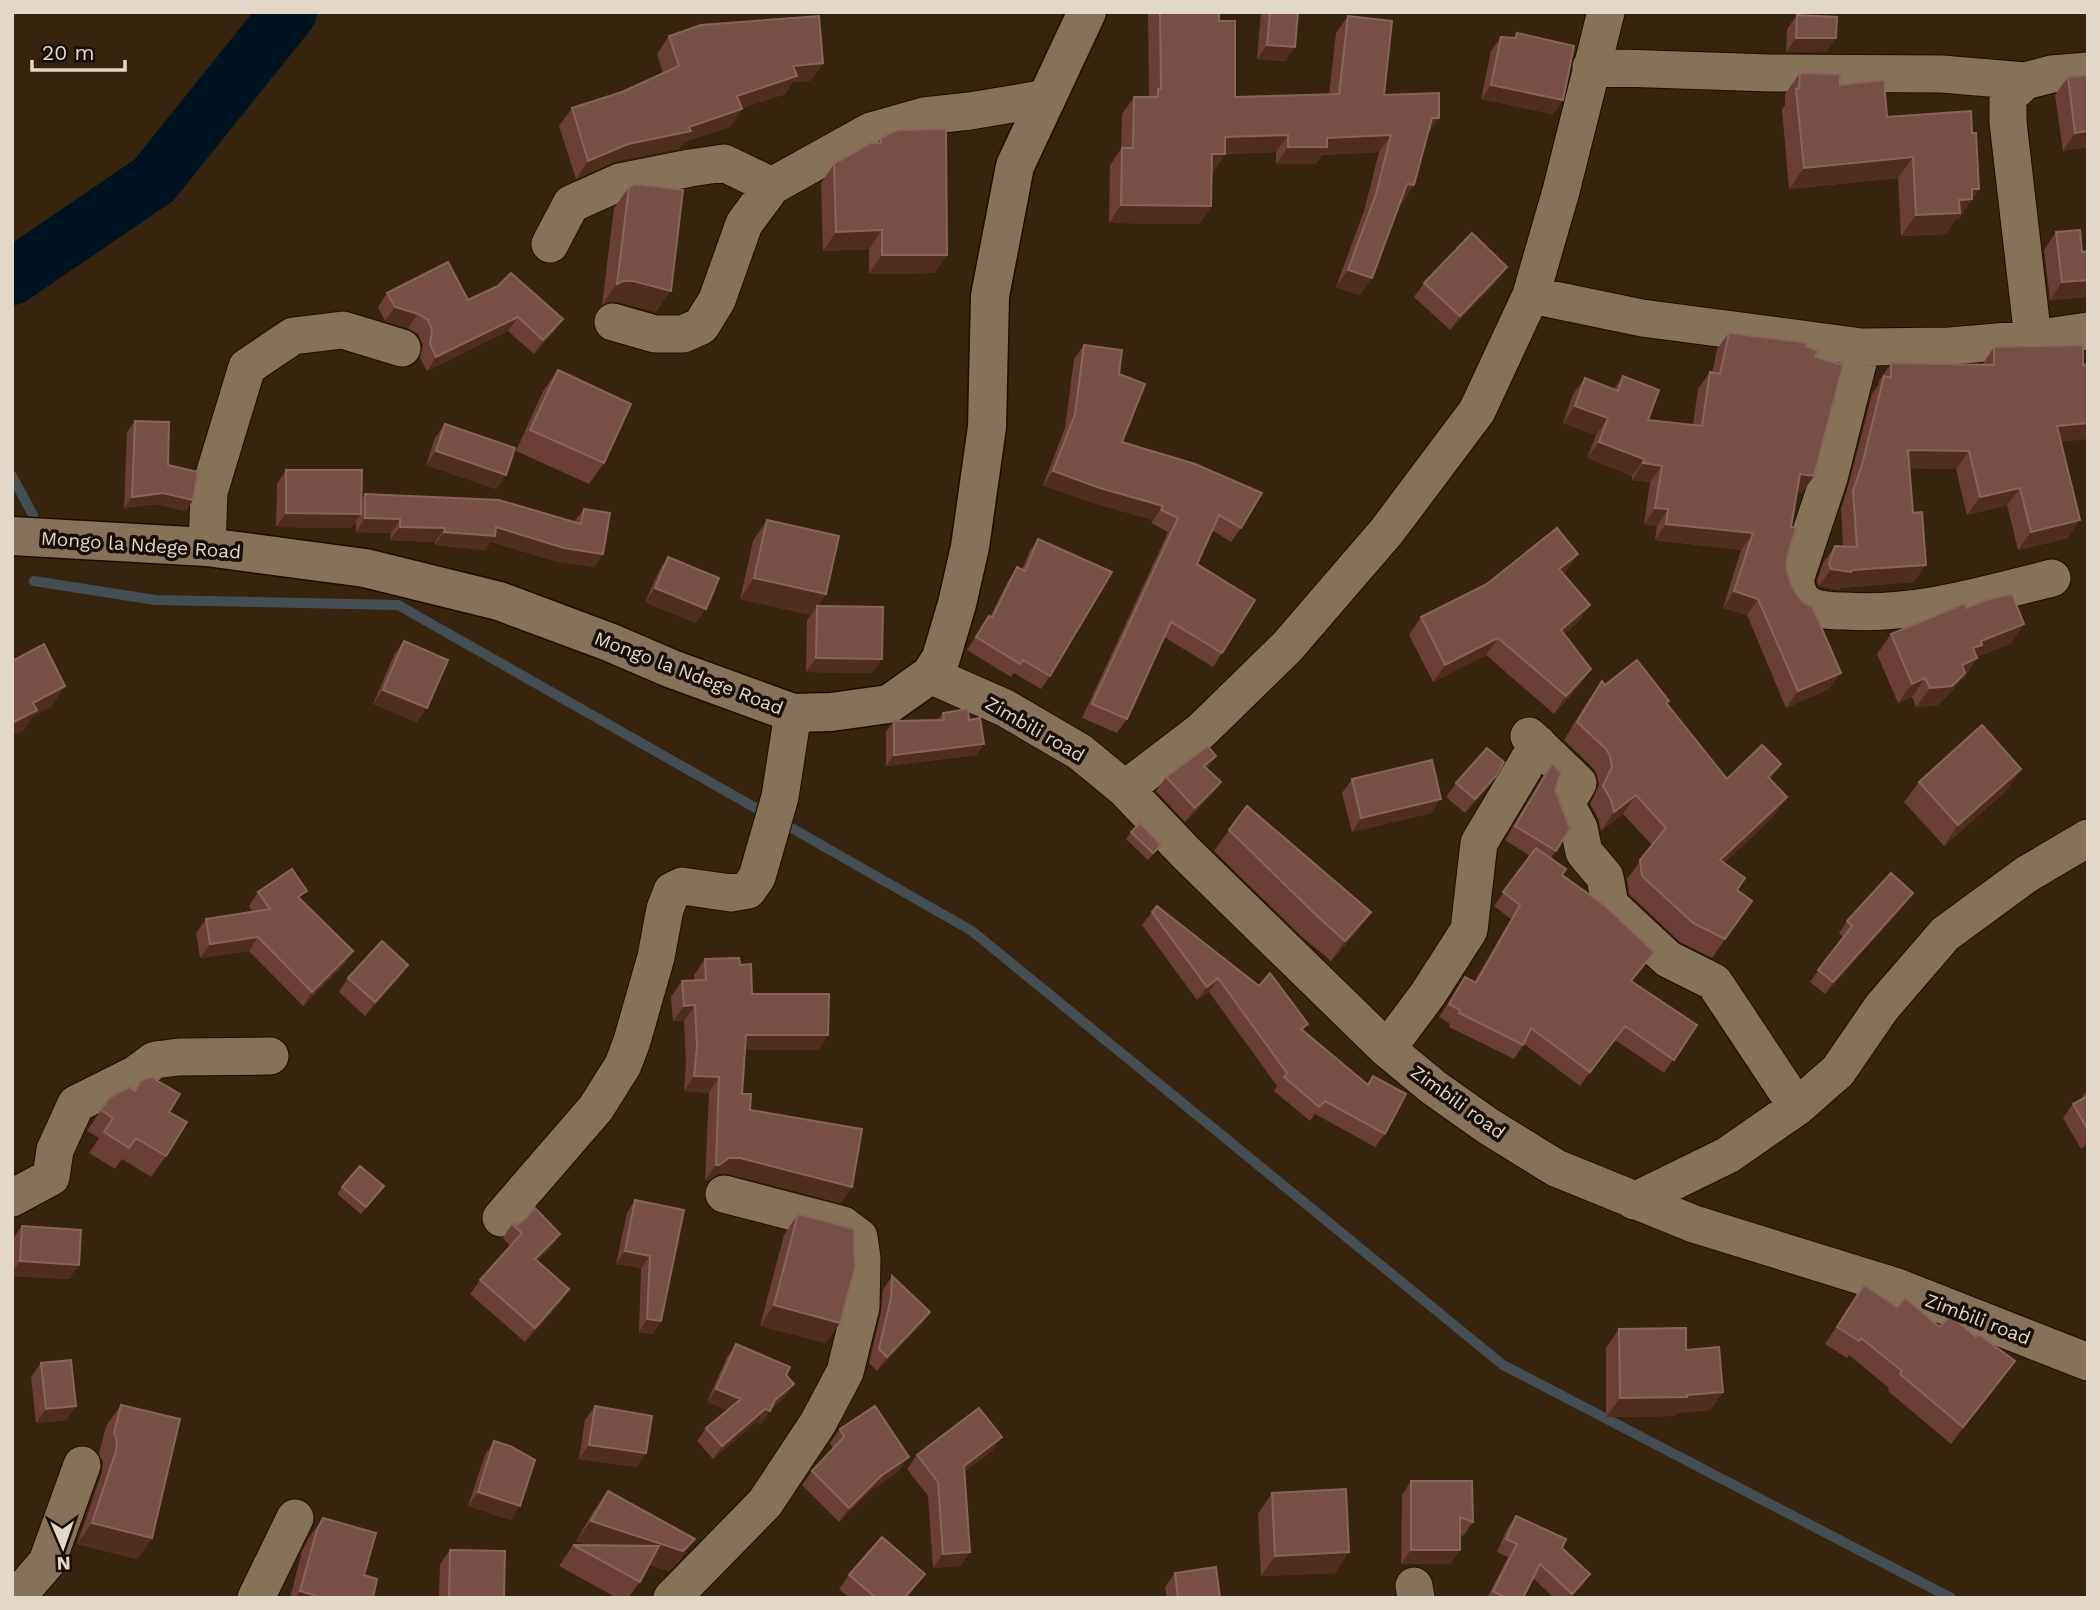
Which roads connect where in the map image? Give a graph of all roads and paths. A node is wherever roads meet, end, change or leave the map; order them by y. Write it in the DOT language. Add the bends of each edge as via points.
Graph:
graph roads {
  1 [pos="1087,12"];
  2 [pos="1606,12"];
  3 [pos="1591,67"];
  4 [pos="2088,71"];
  5 [pos="2025,81"];
  6 [pos="1047,98"];
  7 [pos="772,186"];
  8 [pos="550,244"];
  9 [pos="1531,295"];
  10 [pos="613,322"];
  11 [pos="2088,331"];
  12 [pos="2033,339"];
  13 [pos="1862,347"];
  14 [pos="402,348"];
  15 [pos="12,536"];
  16 [pos="207,547"];
  17 [pos="2052,578"];
  18 [pos="930,675"];
  19 [pos="793,713"];
  20 [pos="1125,789"];
  21 [pos="2088,838"];
  22 [pos="1387,1049"];
  23 [pos="270,1056"];
  24 [pos="1797,1107"];
  25 [pos="724,1194"];
  26 [pos="12,1198"];
  27 [pos="1634,1201"];
  28 [pos="500,1218"];
  29 [pos="2088,1362"];
  30 [pos="82,1465"];
  31 [pos="295,1518"];
  32 [pos="16,1598"];
  33 [pos="256,1598"];
  34 [pos="672,1598"];
  1 -- 6 [label="street, Mongo la Ndege Road"];
  2 -- 3 [label="street"];
  3 -- 5 [label="street" via="1942,74"];
  3 -- 9 [label="street"];
  4 -- 5 [label="street"];
  5 -- 12 [label="street" via="2008,97 2008,122"];
  6 -- 7 [label="street" via="925,116 871,131"];
  6 -- 18 [label="street, Mongo la Ndege Road" via="1015,166 990,296 987,427 970,547 941,658"];
  7 -- 8 [label="street" via="724,163 620,182 571,204"];
  7 -- 10 [label="street" via="744,224 717,300 701,326 683,334 655,334"];
  9 -- 13 [label="street" via="1642,318"];
  9 -- 20 [label="street" via="1476,411 1388,531 1287,647 1201,731"];
  11 -- 12 [label="street"];
  12 -- 13 [label="street"];
  13 -- 17 [label="street" via="1829,478 1795,580 1807,604 1830,611 1871,613 1932,607"];
  14 -- 16 [label="street" via="343,330 293,336 247,366 209,492"];
  15 -- 16 [label="street, Mongo la Ndege Road"];
  16 -- 19 [label="street, Mongo la Ndege Road" via="365,568 499,601"];
  18 -- 19 [label="street, Mongo la Ndege Road" via="889,704"];
  18 -- 20 [label="street, Zimbili road" via="1048,733"];
  19 -- 28 [label="street" via="780,797 757,877 748,890 731,893 682,886 672,891 623,1065 596,1108"];
  20 -- 22 [label="street, Zimbili road"];
  21 -- 24 [label="street" via="2027,874 1945,934 1882,1007 1838,1072"];
  22 -- 24 [label="street" via="1469,930 1479,843 1533,740 1578,783 1566,804 1579,828 1584,852 1605,877 1610,905 1668,959 1714,982"];
  22 -- 27 [label="street, Zimbili road" via="1477,1119 1556,1168"];
  23 -- 26 [label="street" via="155,1060 76,1104 55,1150 51,1177"];
  24 -- 27 [label="street" via="1728,1155"];
  25 -- 34 [label="street" via="843,1225 859,1237 861,1307 845,1371 818,1423 765,1503"];
  27 -- 29 [label="street, Zimbili road" via="1897,1287"];
  30 -- 32 [label="street" via="47,1562"];
  31 -- 33 [label="street"];
}
